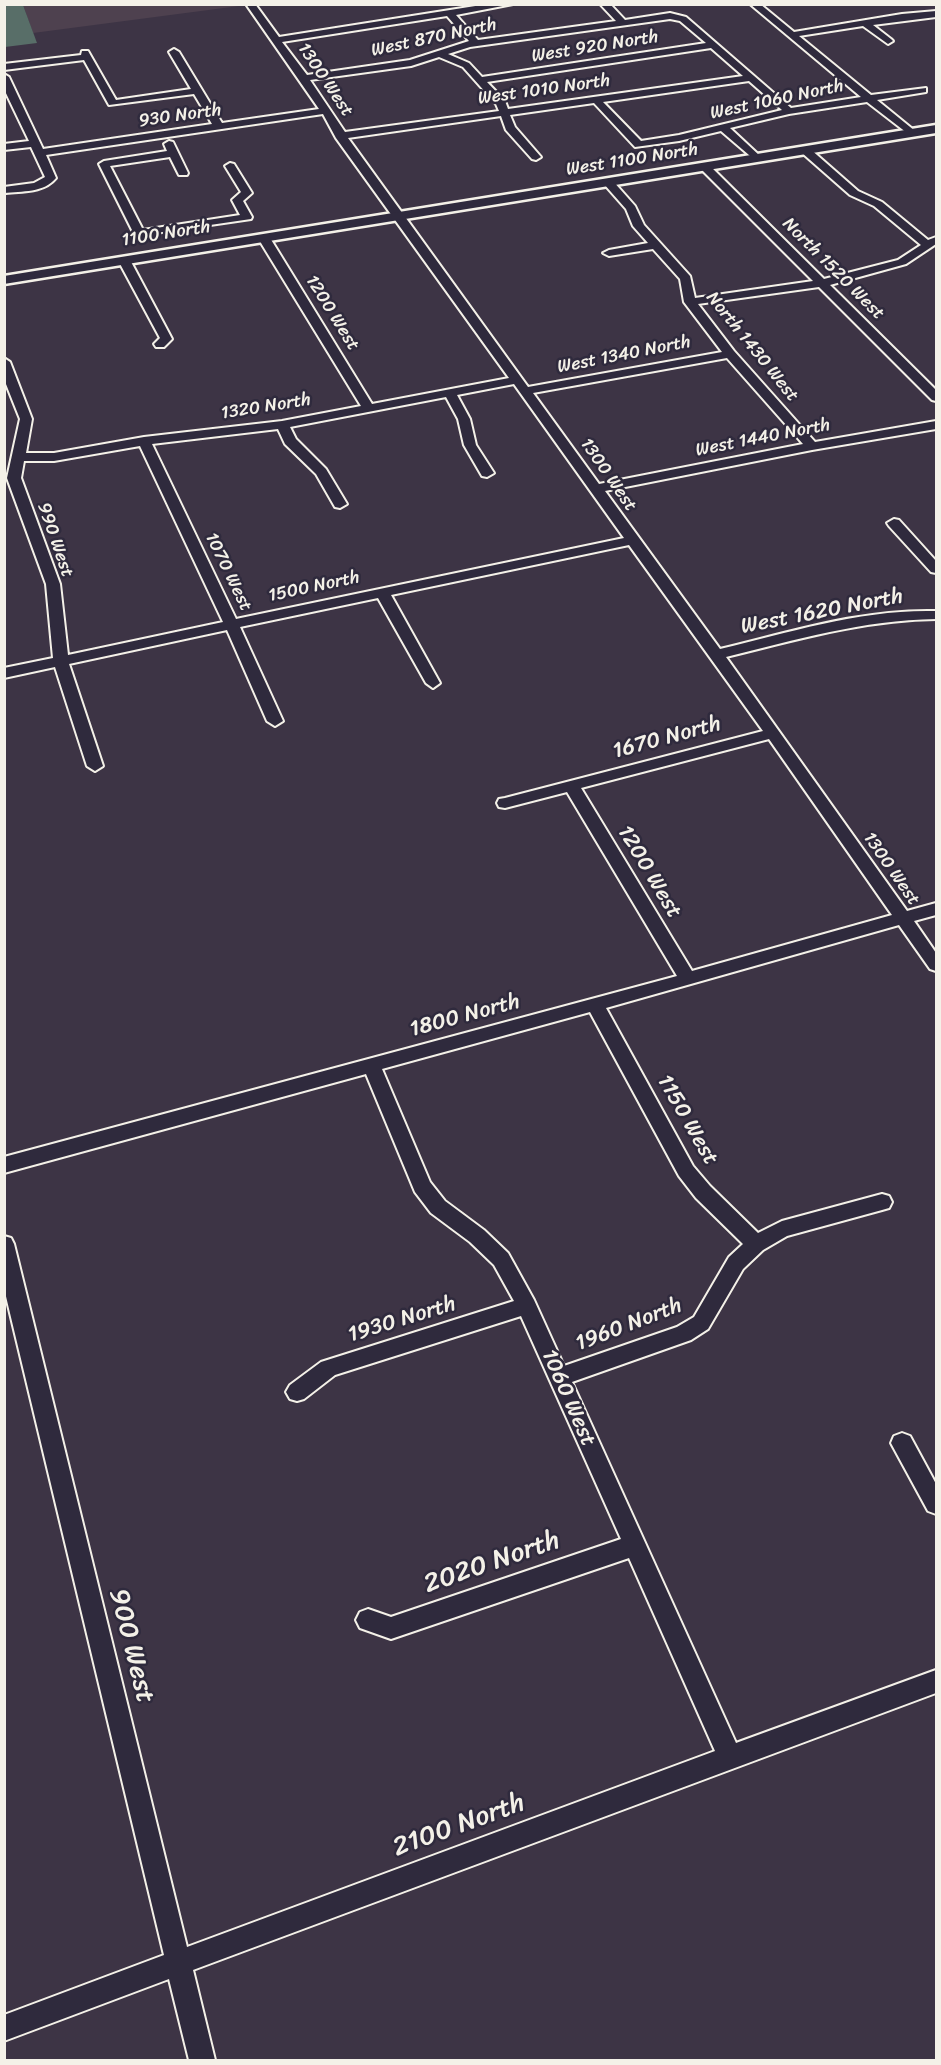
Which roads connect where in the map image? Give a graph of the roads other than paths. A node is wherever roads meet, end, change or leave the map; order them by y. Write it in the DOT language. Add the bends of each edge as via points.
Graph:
graph roads {
  1 [pos="250,4"];
  2 [pos="509,4"];
  3 [pos="604,4"];
  4 [pos="755,5"];
  5 [pos="491,6"];
  6 [pos="449,13"];
  7 [pos="936,14"];
  8 [pos="622,22"];
  9 [pos="865,23"];
  10 [pos="791,35"];
  11 [pos="276,40"];
  12 [pos="888,41"];
  13 [pos="476,43"];
  14 [pos="714,45"];
  15 [pos="174,52"];
  16 [pos="440,54"];
  17 [pos="4,67"];
  18 [pos="4,77"];
  19 [pos="304,78"];
  20 [pos="752,78"];
  21 [pos="480,80"];
  22 [pos="923,90"];
  23 [pos="197,92"];
  24 [pos="868,98"];
  25 [pos="596,100"];
  26 [pos="18,104"];
  27 [pos="4,106"];
  28 [pos="324,111"];
  29 [pos="789,111"];
  30 [pos="506,114"];
  31 [pos="219,127"];
  32 [pos="724,128"];
  33 [pos="936,129"];
  34 [pos="911,133"];
  35 [pos="165,134"];
  36 [pos="340,135"];
  37 [pos="4,147"];
  38 [pos="38,148"];
  39 [pos="806,150"];
  40 [pos="174,153"];
  41 [pos="536,157"];
  42 [pos="756,158"];
  43 [pos="230,166"];
  44 [pos="704,166"];
  45 [pos="183,172"];
  46 [pos="608,182"];
  47 [pos="4,190"];
  48 [pos="399,216"];
  49 [pos="334,227"];
  50 [pos="264,238"];
  51 [pos="932,243"];
  52 [pos="656,245"];
  53 [pos="609,253"];
  54 [pos="124,260"];
  55 [pos="4,280"];
  56 [pos="819,282"];
  57 [pos="690,302"];
  58 [pos="160,344"];
  59 [pos="730,354"];
  60 [pos="4,362"];
  61 [pos="520,385"];
  62 [pos="450,392"];
  63 [pos="936,397"];
  64 [pos="368,408"];
  65 [pos="282,424"];
  66 [pos="936,425"];
  67 [pos="144,441"];
  68 [pos="812,446"];
  69 [pos="20,457"];
  70 [pos="488,473"];
  71 [pos="596,489"];
  72 [pos="340,504"];
  73 [pos="894,523"];
  74 [pos="632,540"];
  75 [pos="936,569"];
  76 [pos="382,592"];
  77 [pos="936,616"];
  78 [pos="232,625"];
  79 [pos="716,655"];
  80 [pos="61,661"];
  81 [pos="4,673"];
  82 [pos="433,683"];
  83 [pos="275,721"];
  84 [pos="773,733"];
  85 [pos="95,766"];
  86 [pos="572,787"];
  87 [pos="505,803"];
  88 [pos="936,909"];
  89 [pos="904,918"];
  90 [pos="936,965"];
  91 [pos="688,980"];
  92 [pos="595,1005"];
  93 [pos="372,1066"];
  94 [pos="4,1165"];
  95 [pos="882,1202"];
  96 [pos="4,1244"];
  97 [pos="756,1244"];
  98 [pos="527,1306"];
  99 [pos="558,1377"];
  100 [pos="297,1392"];
  101 [pos="902,1443"];
  102 [pos="936,1504"];
  103 [pos="634,1545"];
  104 [pos="368,1620"];
  105 [pos="936,1682"];
  106 [pos="730,1757"];
  107 [pos="178,1962"];
  108 [pos="4,2028"];
  109 [pos="202,2061"];
  1 -- 11 [label="street, 1300 West"];
  2 -- 5 [label="street"];
  3 -- 8 [label="street"];
  4 -- 10 [label="street"];
  5 -- 6 [label="street"];
  6 -- 11 [label="street"];
  6 -- 13 [label="street"];
  7 -- 9 [label="street"];
  8 -- 13 [label="street, West 870 North"];
  8 -- 14 [label="street, West 870 North" via="660,16 679,18"];
  9 -- 10 [label="street"];
  9 -- 12 [label="street"];
  10 -- 24 [label="street"];
  11 -- 19 [label="street, 1300 West"];
  13 -- 16 [label="street, West 870 North"];
  14 -- 20 [label="street"];
  14 -- 21 [label="street, West 920 North"];
  15 -- 23 [label="street"];
  16 -- 19 [label="street, West 870 North" via="411,63"];
  16 -- 21 [label="street" via="466,65"];
  17 -- 23 [label="street" via="86,55 113,103"];
  18 -- 26 [label="street"];
  19 -- 28 [label="street, 1300 West"];
  20 -- 25 [label="street, West 1010 North"];
  20 -- 29 [label="street"];
  21 -- 30 [label="street"];
  22 -- 24 [label="street, West 1060 North"];
  23 -- 31 [label="street"];
  24 -- 29 [label="street, West 1060 North"];
  24 -- 34 [label="street"];
  25 -- 30 [label="street, West 1010 North"];
  25 -- 32 [label="street, West 1060 North" via="639,145"];
  26 -- 27 [label="street"];
  26 -- 38 [label="street"];
  28 -- 31 [label="street, 930 North"];
  28 -- 36 [label="street, 1300 West"];
  29 -- 32 [label="street, West 1060 North"];
  30 -- 36 [label="street, West 1010 North"];
  30 -- 41 [label="street" via="510,128"];
  31 -- 35 [label="street, 930 North"];
  32 -- 42 [label="street"];
  33 -- 34 [label="main road, West 1100 North"];
  34 -- 39 [label="main road, West 1100 North"];
  35 -- 38 [label="street, 930 North"];
  35 -- 40 [label="street"];
  36 -- 48 [label="street, 1300 West"];
  37 -- 38 [label="street, 930 North"];
  38 -- 47 [label="street" via="51,178 48,182"];
  39 -- 42 [label="main road, West 1100 North"];
  39 -- 51 [label="street" via="854,193 878,204"];
  40 -- 43 [label="street" via="104,164 140,234 247,217 237,200 247,193"];
  40 -- 45 [label="street"];
  42 -- 44 [label="main road, West 1100 North"];
  44 -- 46 [label="main road, West 1100 North"];
  44 -- 56 [label="street, North 1520 West"];
  46 -- 48 [label="main road, West 1100 North"];
  46 -- 52 [label="street, North 1430 West"];
  48 -- 49 [label="main road, West 1100 North"];
  48 -- 61 [label="street, 1300 West"];
  49 -- 50 [label="main road, 1100 North"];
  50 -- 54 [label="main road, 1100 North"];
  50 -- 64 [label="street, 1200 West"];
  51 -- 56 [label="street" via="904,261 880,270"];
  52 -- 53 [label="street"];
  52 -- 57 [label="street, North 1430 West" via="686,278"];
  54 -- 55 [label="main road, 1100 North"];
  54 -- 58 [label="street" via="166,339"];
  56 -- 57 [label="street"];
  56 -- 63 [label="street, North 1520 West"];
  57 -- 59 [label="street, North 1430 West"];
  59 -- 61 [label="street, West 1340 North"];
  59 -- 68 [label="street, North 1430 West"];
  60 -- 69 [label="street, 990 West" via="26,419"];
  61 -- 62 [label="street, 1320 North"];
  61 -- 71 [label="street, 1300 West"];
  62 -- 64 [label="street, 1320 North"];
  62 -- 70 [label="street" via="464,419 470,445"];
  64 -- 65 [label="street, 1320 North"];
  65 -- 67 [label="street, 1320 North"];
  65 -- 72 [label="street" via="290,441 321,472"];
  66 -- 68 [label="street, West 1440 North"];
  67 -- 69 [label="street, 1320 North" via="54,458"];
  67 -- 78 [label="street, 1070 West"];
  68 -- 71 [label="street, West 1440 North"];
  69 -- 80 [label="street, 990 West" via="14,478 53,584"];
  71 -- 74 [label="street, 1300 West"];
  73 -- 75 [label="street"];
  74 -- 76 [label="street, 1500 North"];
  74 -- 79 [label="street, 1300 West"];
  76 -- 78 [label="street, 1500 North"];
  76 -- 82 [label="street"];
  77 -- 79 [label="street, West 1620 North" via="876,617"];
  78 -- 80 [label="street, 1500 North"];
  78 -- 83 [label="street, 1070 West"];
  79 -- 84 [label="street, 1300 West"];
  80 -- 81 [label="street, 1500 North"];
  80 -- 85 [label="street, 990 West"];
  84 -- 86 [label="street, 1670 North"];
  84 -- 89 [label="street, 1300 West"];
  86 -- 87 [label="street, 1670 North"];
  86 -- 91 [label="street, 1200 West"];
  88 -- 89 [label="street, 1800 North"];
  89 -- 90 [label="street, 1300 West"];
  89 -- 91 [label="street, 1800 North"];
  91 -- 92 [label="street, 1800 North"];
  92 -- 93 [label="street, 1800 North"];
  92 -- 97 [label="street, 1150 West" via="686,1171"];
  93 -- 94 [label="street, 1800 North"];
  93 -- 98 [label="street, 1060 West" via="422,1186 438,1206 501,1259"];
  95 -- 97 [label="street, 1960 North" via="782,1229"];
  96 -- 107 [label="street, 900 West"];
  97 -- 99 [label="street, 1960 North" via="736,1263 701,1323 684,1334"];
  98 -- 99 [label="street, 1060 West"];
  98 -- 100 [label="street, 1930 North" via="328,1368"];
  99 -- 103 [label="street, 1060 West"];
  101 -- 102 [label="street"];
  103 -- 104 [label="street, 2020 North" via="392,1628"];
  103 -- 106 [label="street, 1060 West"];
  105 -- 106 [label="street, 2100 North"];
  106 -- 107 [label="street, 2100 North"];
  107 -- 108 [label="street, 2100 North"];
  107 -- 109 [label="street, 900 West"];
}
